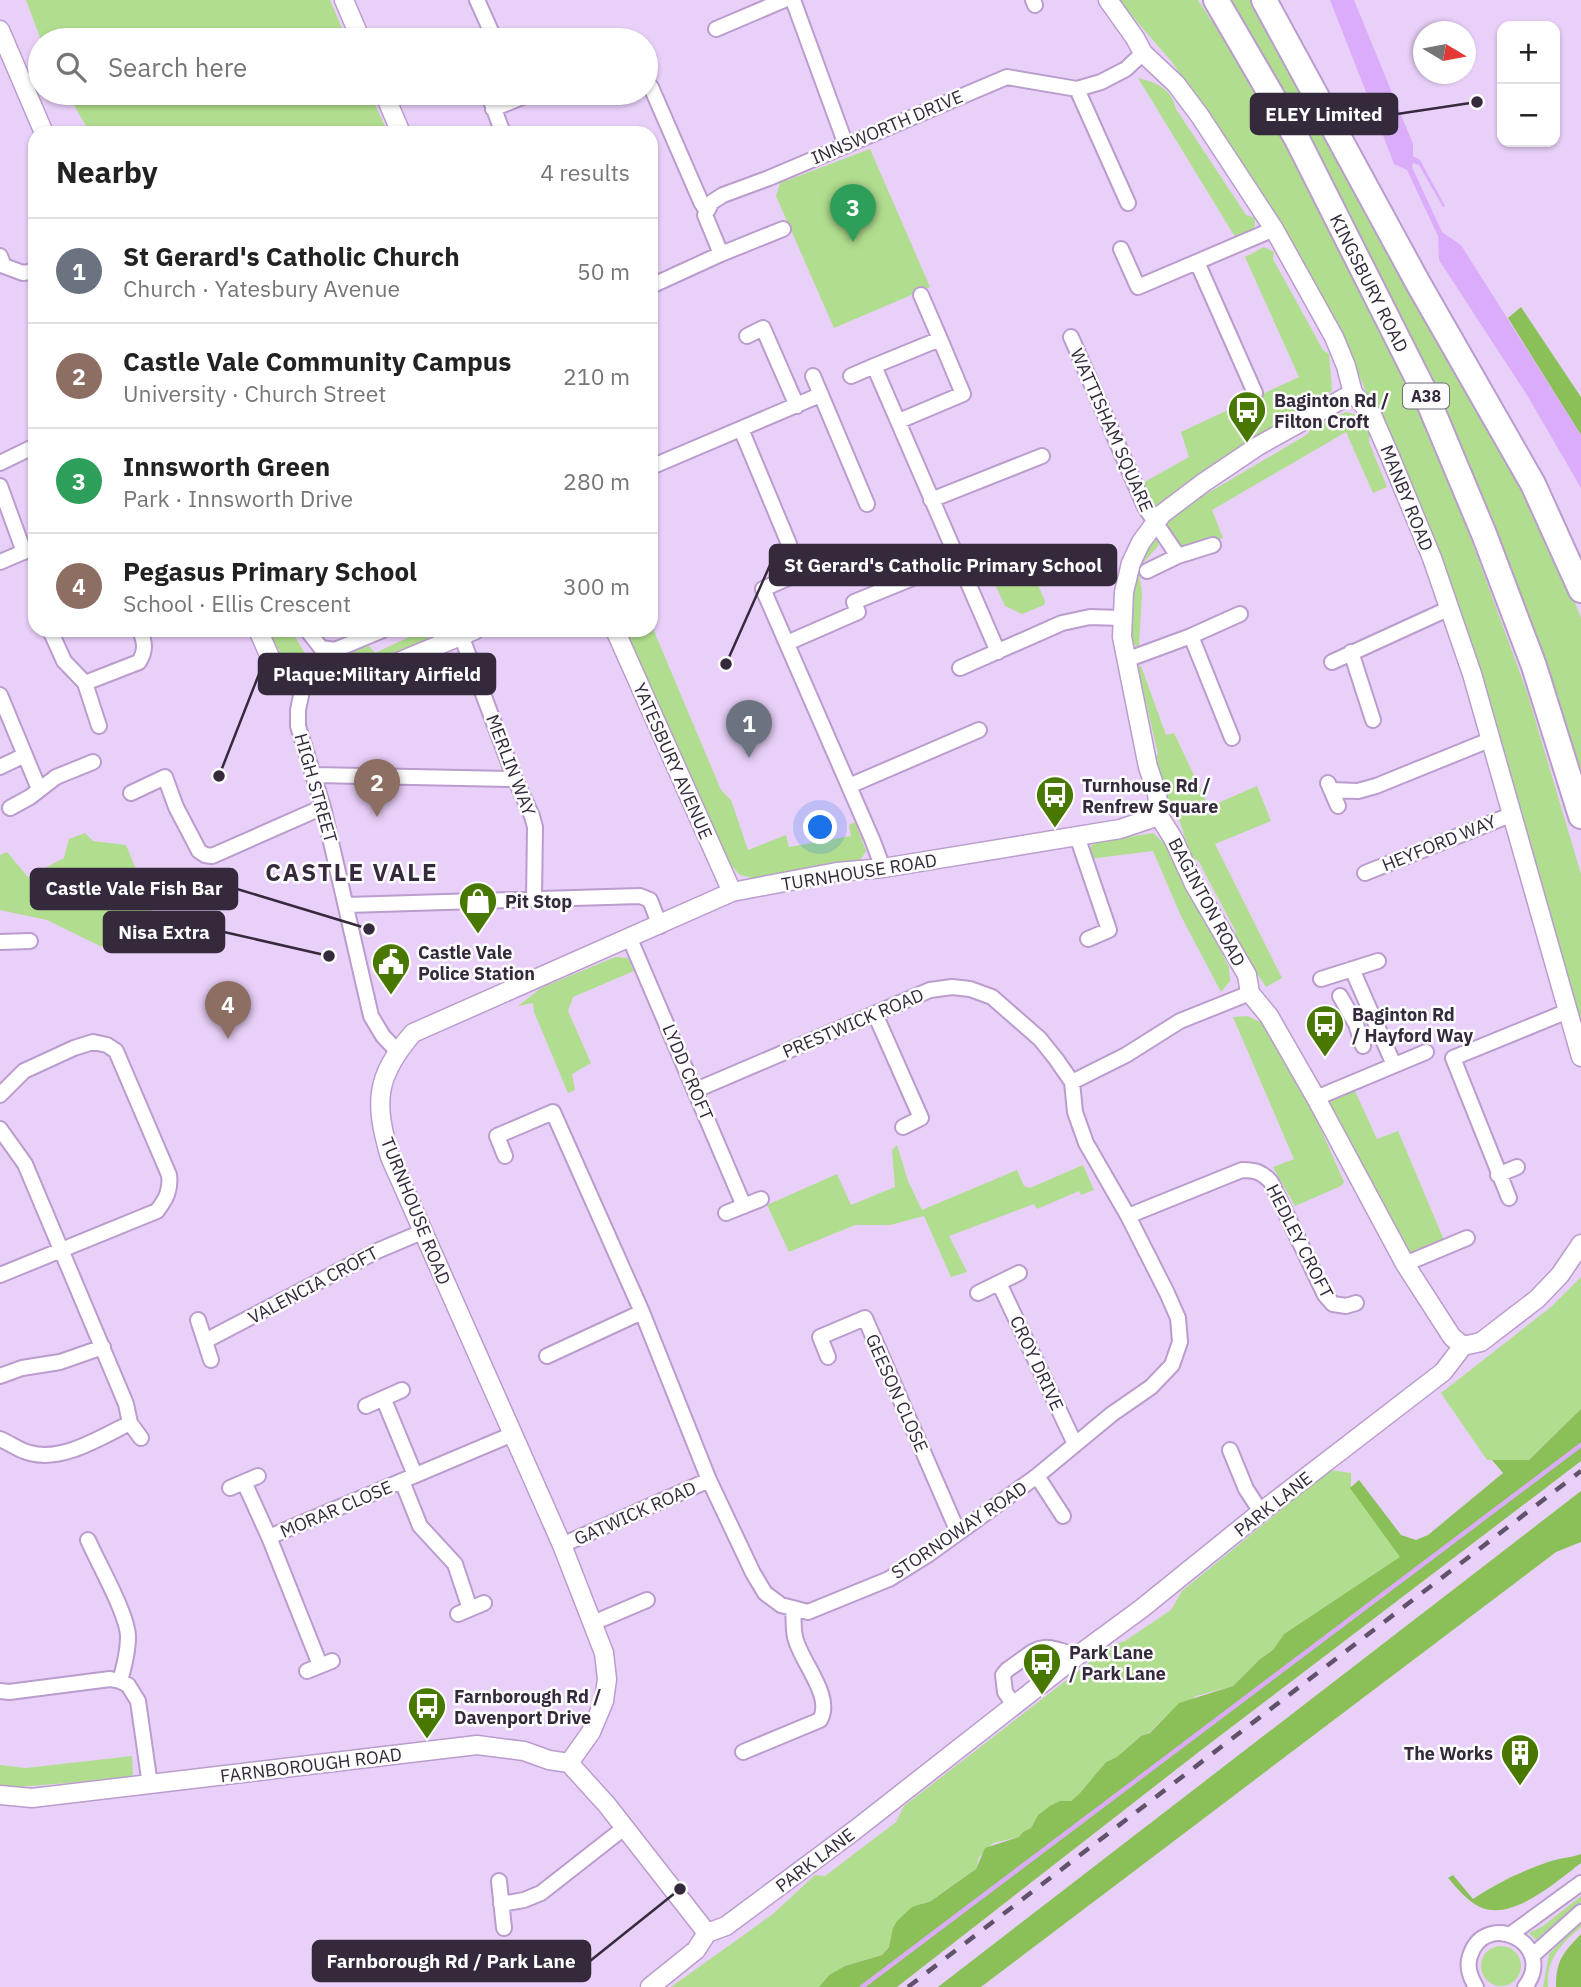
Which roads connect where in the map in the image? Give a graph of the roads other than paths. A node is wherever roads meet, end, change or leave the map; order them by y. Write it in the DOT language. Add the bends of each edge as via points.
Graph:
graph roads {
  1 [pos="344,0"];
  2 [pos="477,0"];
  3 [pos="784,0"];
  4 [pos="793,0"];
  5 [pos="1108,0"];
  6 [pos="1216,0"];
  7 [pos="1264,0"];
  8 [pos="356,28"];
  9 [pos="490,28"];
  10 [pos="716,29"];
  11 [pos="0,30"];
  12 [pos="1143,53"];
  13 [pos="1077,89"];
  14 [pos="28,96"];
  15 [pos="658,103"];
  16 [pos="32,105"];
  17 [pos="389,105"];
  18 [pos="492,105"];
  19 [pos="503,105"];
  20 [pos="493,109"];
  21 [pos="41,126"];
  22 [pos="398,126"];
  23 [pos="500,126"];
  24 [pos="846,145"];
  25 [pos="1128,203"];
  26 [pos="706,210"];
  27 [pos="783,229"];
  28 [pos="1275,229"];
  29 [pos="1121,249"];
  30 [pos="721,254"];
  31 [pos="0,256"];
  32 [pos="1197,262"];
  33 [pos="28,272"];
  34 [pos="658,283"];
  35 [pos="921,295"];
  36 [pos="747,336"];
  37 [pos="1070,337"];
  38 [pos="940,339"];
  39 [pos="874,366"];
  40 [pos="814,376"];
  41 [pos="851,376"];
  42 [pos="1353,393"];
  43 [pos="1255,394"];
  44 [pos="821,395"];
  45 [pos="797,406"];
  46 [pos="899,421"];
  47 [pos="741,429"];
  48 [pos="28,449"];
  49 [pos="1042,456"];
  50 [pos="0,463"];
  51 [pos="658,464"];
  52 [pos="0,486"];
  53 [pos="932,500"];
  54 [pos="867,504"];
  55 [pos="1155,522"];
  56 [pos="789,544"];
  57 [pos="1213,545"];
  58 [pos="28,546"];
  59 [pos="28,551"];
  60 [pos="1178,556"];
  61 [pos="0,562"];
  62 [pos="1147,572"];
  63 [pos="788,578"];
  64 [pos="913,578"];
  65 [pos="1581,590"];
  66 [pos="1451,608"];
  67 [pos="1240,614"];
  68 [pos="1121,618"];
  69 [pos="1191,636"];
  70 [pos="53,637"];
  71 [pos="143,637"];
  72 [pos="261,637"];
  73 [pos="312,637"];
  74 [pos="366,637"];
  75 [pos="454,637"];
  76 [pos="468,637"];
  77 [pos="618,637"];
  78 [pos="787,643"];
  79 [pos="998,652"];
  80 [pos="1351,652"];
  81 [pos="1126,660"];
  82 [pos="1332,662"];
  83 [pos="960,668"];
  84 [pos="304,681"];
  85 [pos="85,683"];
  86 [pos="0,695"];
  87 [pos="1373,720"];
  88 [pos="99,726"];
  89 [pos="979,730"];
  90 [pos="1232,738"];
  91 [pos="1492,739"];
  92 [pos="25,755"];
  93 [pos="93,762"];
  94 [pos="0,767"];
  95 [pos="314,775"];
  96 [pos="515,779"];
  97 [pos="849,786"];
  98 [pos="39,789"];
  99 [pos="131,793"];
  100 [pos="1338,806"];
  101 [pos="323,807"];
  102 [pos="10,808"];
  103 [pos="1513,814"];
  104 [pos="1159,816"];
  105 [pos="1581,816"];
  106 [pos="1077,836"];
  107 [pos="883,868"];
  108 [pos="1365,873"];
  109 [pos="732,892"];
  110 [pos="534,899"];
  111 [pos="346,905"];
  112 [pos="660,926"];
  113 [pos="631,939"];
  114 [pos="1088,939"];
  115 [pos="0,942"];
  116 [pos="30,942"];
  117 [pos="1378,961"];
  118 [pos="1352,969"];
  119 [pos="1321,978"];
  120 [pos="1250,993"];
  121 [pos="1340,996"];
  122 [pos="1568,1010"];
  123 [pos="875,1014"];
  124 [pos="1372,1014"];
  125 [pos="1356,1024"];
  126 [pos="1363,1046"];
  127 [pos="397,1051"];
  128 [pos="1426,1052"];
  129 [pos="1581,1057"];
  130 [pos="1394,1065"];
  131 [pos="1072,1082"];
  132 [pos="696,1090"];
  133 [pos="0,1095"];
  134 [pos="1316,1098"];
  135 [pos="903,1127"];
  136 [pos="0,1129"];
  137 [pos="505,1156"];
  138 [pos="1517,1167"];
  139 [pos="1498,1175"];
  140 [pos="1508,1198"];
  141 [pos="761,1199"];
  142 [pos="744,1206"];
  143 [pos="726,1213"];
  144 [pos="1128,1216"];
  145 [pos="422,1232"];
  146 [pos="1467,1238"];
  147 [pos="1581,1244"];
  148 [pos="62,1249"];
  149 [pos="1405,1264"];
  150 [pos="1019,1273"];
  151 [pos="0,1275"];
  152 [pos="999,1283"];
  153 [pos="978,1293"];
  154 [pos="1356,1303"];
  155 [pos="642,1312"];
  156 [pos="198,1320"];
  157 [pos="205,1340"];
  158 [pos="1463,1346"];
  159 [pos="103,1347"];
  160 [pos="547,1356"];
  161 [pos="828,1357"];
  162 [pos="211,1360"];
  163 [pos="0,1376"];
  164 [pos="402,1390"];
  165 [pos="384,1400"];
  166 [pos="366,1406"];
  167 [pos="130,1423"];
  168 [pos="513,1434"];
  169 [pos="141,1438"];
  170 [pos="0,1439"];
  171 [pos="1075,1444"];
  172 [pos="1230,1450"];
  173 [pos="1037,1476"];
  174 [pos="409,1478"];
  175 [pos="709,1480"];
  176 [pos="244,1482"];
  177 [pos="1261,1512"];
  178 [pos="1063,1516"];
  179 [pos="958,1532"];
  180 [pos="269,1537"];
  181 [pos="88,1540"];
  182 [pos="562,1545"];
  183 [pos="647,1600"];
  184 [pos="484,1603"];
  185 [pos="793,1609"];
  186 [pos="593,1623"];
  187 [pos="1077,1656"];
  188 [pos="320,1666"];
  189 [pos="120,1681"];
  190 [pos="0,1690"];
  191 [pos="1014,1705"];
  192 [pos="743,1752"];
  193 [pos="569,1763"];
  194 [pos="150,1785"];
  195 [pos="0,1796"];
  196 [pos="624,1828"];
  197 [pos="499,1881"];
  198 [pos="1581,1883"];
  199 [pos="501,1904"];
  200 [pos="1581,1912"];
  201 [pos="504,1928"];
  202 [pos="707,1933"];
  203 [pos="1511,1934"];
  204 [pos="1532,1956"];
  205 [pos="650,1987"];
  206 [pos="1476,1987"];
  207 [pos="1525,1987"];
  1 -- 8 [label="street"];
  2 -- 9 [label="street"];
  3 -- 10 [label="street"];
  4 -- 24 [label="street"];
  5 -- 12 [label="street, MANBY ROAD"];
  6 -- 105 [label="highway, KINGSBURY ROAD / A38" via="1297,139 1425,393 1534,666"];
  7 -- 65 [label="highway, A38" via="1533,484"];
  11 -- 14 [label="street"];
  12 -- 13 [label="street, INNSWORTH DRIVE" via="1126,69"];
  12 -- 28 [label="street, MANBY ROAD" via="1176,84"];
  13 -- 24 [label="street, INNSWORTH DRIVE" via="1007,77"];
  13 -- 25 [label="street"];
  15 -- 26 [label="street"];
  16 -- 21 [label="street"];
  17 -- 22 [label="street"];
  18 -- 20 [label="street"];
  19 -- 20 [label="street"];
  20 -- 23 [label="street"];
  24 -- 26 [label="street, INNSWORTH DRIVE" via="723,195"];
  26 -- 30 [label="street"];
  27 -- 30 [label="street"];
  28 -- 32 [label="street"];
  28 -- 42 [label="street, MANBY ROAD" via="1334,337"];
  29 -- 32 [label="street" via="1138,287"];
  30 -- 34 [label="street"];
  31 -- 33 [label="street" via="4,266"];
  32 -- 43 [label="street"];
  35 -- 38 [label="street"];
  36 -- 45 [label="street" via="763,328"];
  37 -- 55 [label="street, WATTISHAM SQUARE"];
  38 -- 39 [label="street"];
  38 -- 46 [label="street" via="963,394"];
  39 -- 41 [label="street"];
  39 -- 46 [label="street"];
  40 -- 44 [label="street"];
  42 -- 55 [label="street, BAGINTON ROAD" via="1241,457"];
  42 -- 66 [label="street, MANBY ROAD" via="1372,415 1390,454"];
  44 -- 45 [label="street"];
  44 -- 54 [label="street"];
  45 -- 47 [label="street"];
  46 -- 53 [label="street"];
  47 -- 51 [label="street"];
  47 -- 56 [label="street"];
  48 -- 50 [label="street"];
  49 -- 53 [label="street"];
  52 -- 58 [label="street"];
  53 -- 79 [label="street"];
  55 -- 60 [label="street"];
  55 -- 68 [label="street, BAGINTON ROAD" via="1131,563"];
  57 -- 60 [label="street"];
  59 -- 61 [label="street"];
  60 -- 62 [label="street"];
  63 -- 78 [label="street" via="763,589"];
  64 -- 78 [label="street" via="854,602 858,612"];
  66 -- 80 [label="street"];
  66 -- 91 [label="street, MANBY ROAD"];
  67 -- 69 [label="street"];
  68 -- 79 [label="street" via="1090,617 1062,623"];
  68 -- 81 [label="street, BAGINTON ROAD"];
  69 -- 81 [label="street"];
  69 -- 90 [label="street"];
  70 -- 85 [label="street" via="64,661"];
  71 -- 85 [label="street" via="144,654 139,662"];
  72 -- 84 [label="street" via="283,673"];
  73 -- 74 [label="street" via="321,648 335,650"];
  75 -- 84 [label="street" via="360,678"];
  76 -- 96 [label="street, MERLIN WAY"];
  77 -- 109 [label="street, YATESBURY AVENUE"];
  78 -- 97 [label="street"];
  79 -- 83 [label="street"];
  80 -- 82 [label="street"];
  80 -- 87 [label="street"];
  81 -- 104 [label="street, BAGINTON ROAD"];
  84 -- 95 [label="street, HIGH STREET" via="298,726"];
  85 -- 88 [label="street"];
  86 -- 92 [label="street"];
  89 -- 97 [label="street"];
  91 -- 100 [label="street" via="1359,791 1329,786"];
  91 -- 103 [label="street, MANBY ROAD"];
  92 -- 94 [label="street"];
  92 -- 98 [label="street"];
  93 -- 98 [label="street"];
  95 -- 96 [label="street"];
  95 -- 101 [label="street, HIGH STREET"];
  96 -- 110 [label="street, MERLIN WAY" via="535,827"];
  97 -- 107 [label="street"];
  98 -- 102 [label="street"];
  99 -- 101 [label="street" via="165,777 199,851 212,856"];
  101 -- 111 [label="street, HIGH STREET"];
  103 -- 108 [label="street, HEYFORD WAY"];
  103 -- 122 [label="street, MANBY ROAD"];
  104 -- 106 [label="street, TURNHOUSE ROAD"];
  104 -- 120 [label="street, BAGINTON ROAD" via="1247,975"];
  106 -- 107 [label="street, TURNHOUSE ROAD"];
  106 -- 114 [label="street" via="1109,930"];
  107 -- 109 [label="street, TURNHOUSE ROAD"];
  109 -- 112 [label="street, TURNHOUSE ROAD"];
  110 -- 111 [label="street"];
  110 -- 112 [label="street" via="640,896 650,900"];
  111 -- 127 [label="street, HIGH STREET" via="371,1016"];
  112 -- 113 [label="street, TURNHOUSE ROAD"];
  113 -- 127 [label="street, TURNHOUSE ROAD" via="413,1033"];
  113 -- 132 [label="street, LYDD CROFT"];
  115 -- 116 [label="street"];
  117 -- 118 [label="street"];
  118 -- 119 [label="street"];
  118 -- 124 [label="street"];
  120 -- 131 [label="street" via="1180,1021"];
  120 -- 134 [label="street, BAGINTON ROAD" via="1269,1016"];
  121 -- 125 [label="street"];
  122 -- 129 [label="street, MANBY ROAD"];
  122 -- 139 [label="street" via="1453,1058"];
  123 -- 131 [label="street, PRESTWICK ROAD" via="930,990 970,989 1008,1009 1040,1039"];
  123 -- 132 [label="street, PRESTWICK ROAD"];
  123 -- 135 [label="street" via="921,1118"];
  124 -- 125 [label="street"];
  124 -- 130 [label="street"];
  125 -- 126 [label="street"];
  127 -- 145 [label="street, TURNHOUSE ROAD" via="383,1077 380,1115 396,1172"];
  128 -- 130 [label="street"];
  130 -- 134 [label="street"];
  131 -- 144 [label="street, STORNOWAY ROAD" via="1075,1112 1086,1143"];
  132 -- 142 [label="street, LYDD CROFT"];
  133 -- 148 [label="street" via="24,1071 93,1042 107,1045 116,1051 169,1175 170,1186 157,1211"];
  134 -- 149 [label="street, BAGINTON ROAD"];
  136 -- 148 [label="street" via="25,1164"];
  137 -- 155 [label="street" via="497,1136 553,1112"];
  138 -- 139 [label="street"];
  139 -- 140 [label="street"];
  141 -- 142 [label="street"];
  142 -- 143 [label="street"];
  144 -- 154 [label="street, HEDLEY CROFT" via="1242,1170 1255,1170 1271,1182 1325,1295 1333,1304"];
  144 -- 171 [label="street, STORNOWAY ROAD" via="1178,1318 1180,1342 1172,1365 1151,1387"];
  145 -- 157 [label="street, VALENCIA CROFT"];
  145 -- 168 [label="street, TURNHOUSE ROAD"];
  146 -- 149 [label="street"];
  147 -- 158 [label="street" via="1537,1299 1481,1342"];
  148 -- 151 [label="street"];
  148 -- 159 [label="street"];
  149 -- 158 [label="street, BAGINTON ROAD" via="1451,1336"];
  150 -- 152 [label="street"];
  152 -- 153 [label="street"];
  152 -- 171 [label="street, CROY DRIVE"];
  155 -- 160 [label="street"];
  155 -- 175 [label="street"];
  156 -- 157 [label="street"];
  157 -- 162 [label="street"];
  158 -- 177 [label="street, PARK LANE" via="1443,1372"];
  159 -- 163 [label="street"];
  159 -- 167 [label="street"];
  161 -- 179 [label="street, GEESON CLOSE" via="820,1337 865,1318"];
  164 -- 165 [label="street"];
  165 -- 166 [label="street"];
  165 -- 174 [label="street, MORAR CLOSE"];
  167 -- 169 [label="street"];
  167 -- 170 [label="street" via="65,1452 46,1455"];
  168 -- 174 [label="street, MORAR CLOSE"];
  168 -- 182 [label="street, TURNHOUSE ROAD"];
  171 -- 173 [label="street, STORNOWAY ROAD"];
  172 -- 177 [label="street"];
  173 -- 178 [label="street"];
  173 -- 179 [label="street, STORNOWAY ROAD"];
  174 -- 180 [label="street, MORAR CLOSE"];
  174 -- 184 [label="street, MORAR CLOSE" via="420,1526 454,1564 464,1612"];
  175 -- 182 [label="street, GATWICK ROAD"];
  175 -- 185 [label="street" via="765,1593"];
  176 -- 180 [label="street, MORAR CLOSE"];
  177 -- 187 [label="street, PARK LANE"];
  179 -- 185 [label="street, STORNOWAY ROAD" via="889,1579 808,1612"];
  180 -- 188 [label="street, MORAR CLOSE"];
  181 -- 189 [label="street" via="128,1634"];
  182 -- 186 [label="street, TURNHOUSE ROAD"];
  183 -- 186 [label="street"];
  185 -- 192 [label="street" via="794,1637 822,1698 824,1713 820,1720"];
  186 -- 193 [label="street, TURNHOUSE ROAD" via="604,1653 604,1701 591,1732"];
  187 -- 191 [label="street, PARK LANE"];
  187 -- 191 [label="street" via="1042,1646 1007,1670 1003,1675 1005,1692"];
  189 -- 190 [label="street"];
  189 -- 194 [label="street" via="138,1700"];
  191 -- 202 [label="street, PARK LANE" via="803,1869 726,1926"];
  193 -- 194 [label="street, FARNBOROUGH ROAD" via="477,1745"];
  193 -- 196 [label="street"];
  194 -- 195 [label="street, FARNBOROUGH ROAD" via="32,1798"];
  196 -- 199 [label="street" via="541,1893"];
  196 -- 202 [label="street"];
  197 -- 199 [label="street"];
  198 -- 203 [label="street"];
  199 -- 201 [label="street"];
  200 -- 204 [label="street"];
  202 -- 205 [label="street, PARK LANE" via="696,1950"];
  203 -- 204 [label="street"];
  203 -- 206 [label="street" via="1484,1937 1471,1951 1468,1970"];
  204 -- 207 [label="street" via="1533,1972"];
}
